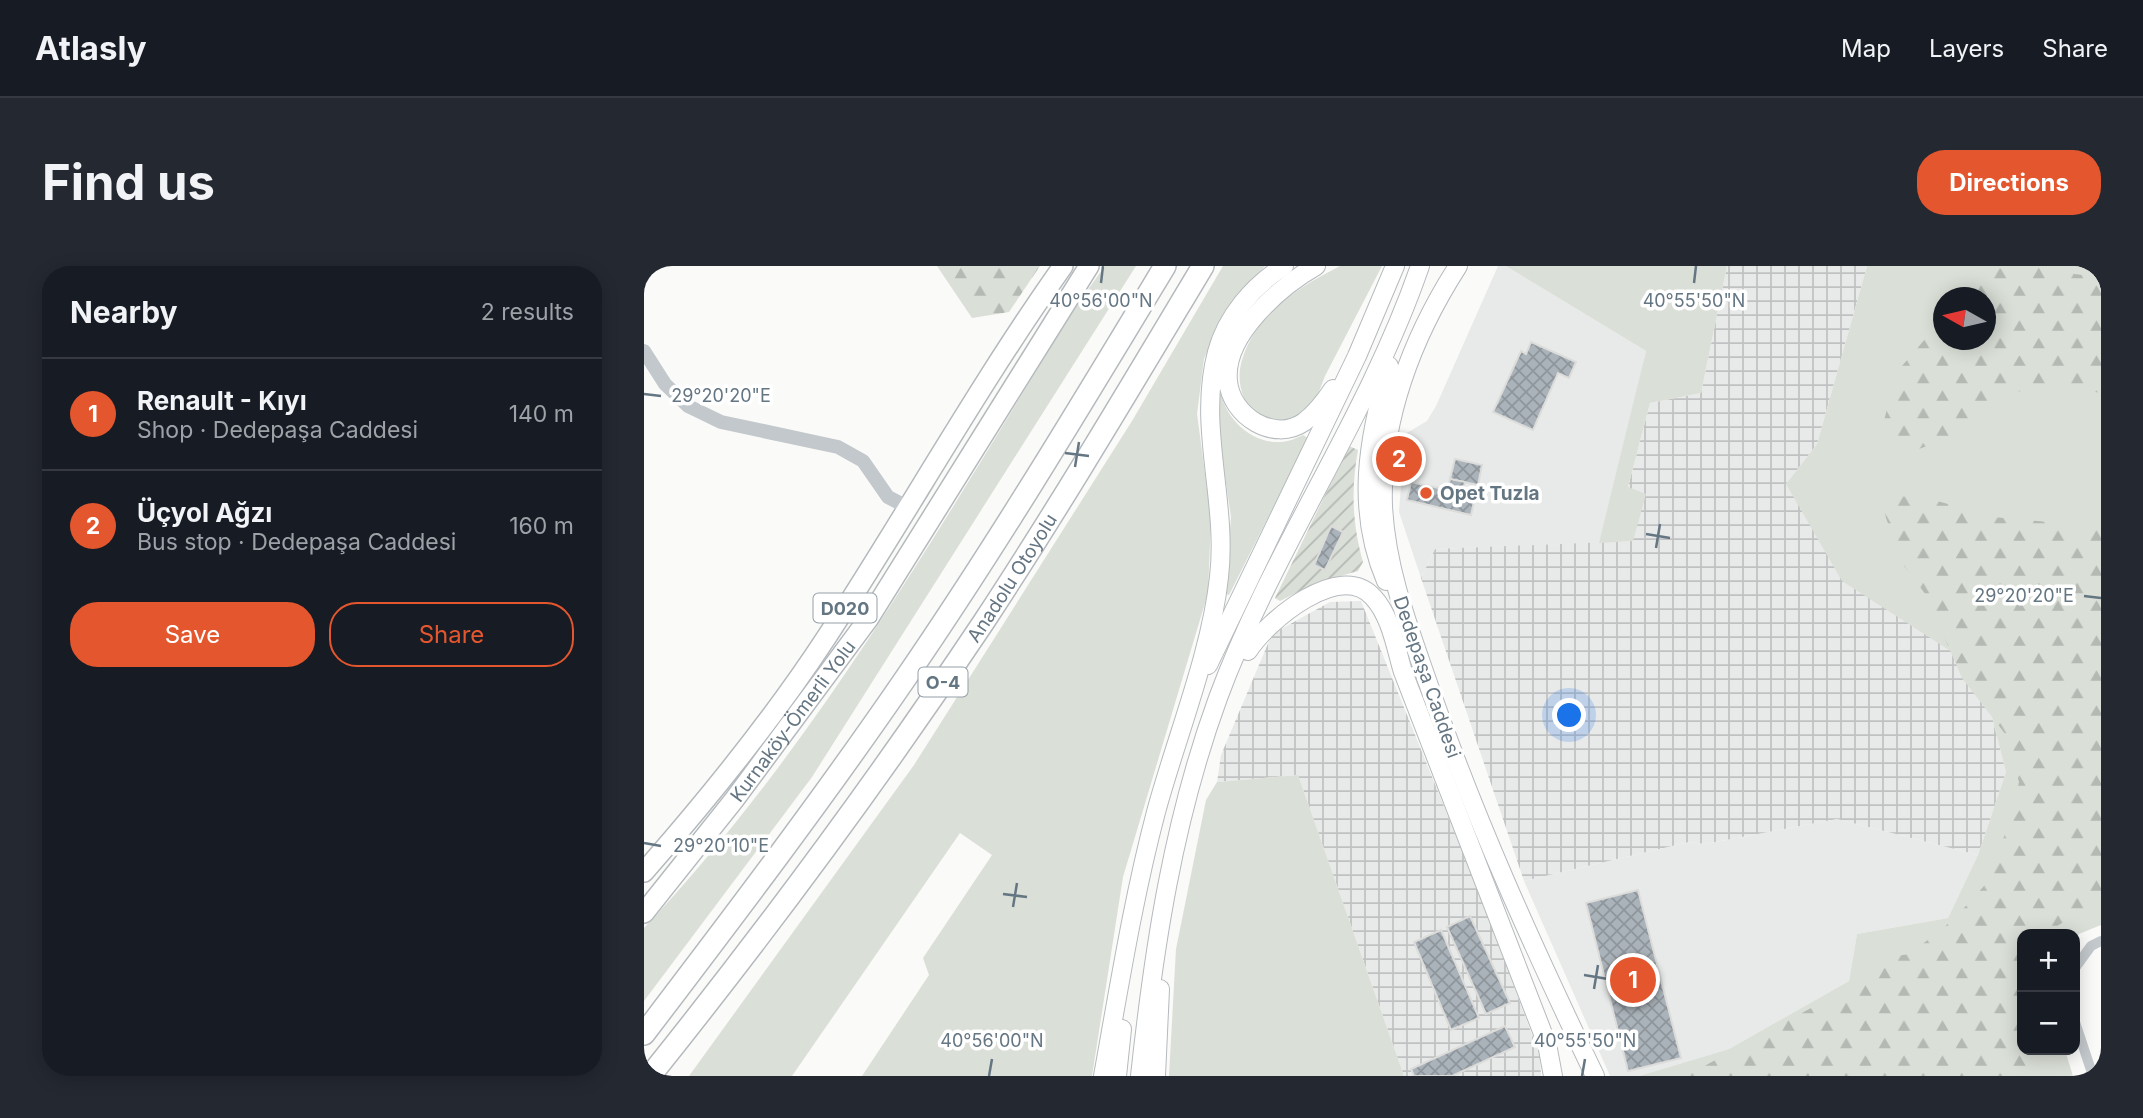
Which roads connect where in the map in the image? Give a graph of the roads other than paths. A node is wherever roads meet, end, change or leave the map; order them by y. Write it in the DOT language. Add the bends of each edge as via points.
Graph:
graph roads {
  1 [pos="1056,266"];
  2 [pos="1063,266"];
  3 [pos="1089,266"];
  4 [pos="1096,266"];
  5 [pos="1165,266"];
  6 [pos="1203,266"];
  7 [pos="1283,266"];
  8 [pos="1316,266"];
  9 [pos="1395,266"];
  10 [pos="1458,266"];
  11 [pos="1420,267"];
  12 [pos="1383,301"];
  13 [pos="1021,326"];
  14 [pos="1040,341"];
  15 [pos="644,351"];
  16 [pos="909,508"];
  17 [pos="1422,665"];
  18 [pos="1208,728"];
  19 [pos="1157,810"];
  20 [pos="1177,834"];
  21 [pos="644,873"];
  22 [pos="1137,893"];
  23 [pos="644,913"];
  24 [pos="2101,941"];
  25 [pos="2080,961"];
  26 [pos="729,978"];
  27 [pos="644,1034"];
  28 [pos="2080,1037"];
  29 [pos="650,1076"];
  30 [pos="669,1076"];
  31 [pos="1102,1076"];
  32 [pos="1117,1076"];
  33 [pos="1140,1076"];
  34 [pos="1156,1076"];
  35 [pos="1553,1076"];
  36 [pos="1595,1076"];
  37 [pos="2093,1076"];
  1 -- 13 [label="highway"];
  2 -- 13 [label="highway, D020"];
  3 -- 14 [label="highway, D020"];
  4 -- 14 [label="highway"];
  5 -- 27 [label="highway, Anadolu Otoyolu / O-4" via="1021,503 906,678 772,866"];
  6 -- 26 [label="highway, Anadolu Otoyolu / O-4" via="983,622"];
  7 -- 19 [label="main road" via="1258,285 1230,322 1211,379 1209,429 1222,538 1219,579"];
  8 -- 12 [label="main road" via="1297,277 1253,318 1230,361 1227,381 1233,398 1255,423 1286,429 1303,423 1317,410"];
  9 -- 12 [label="main road"];
  10 -- 17 [label="main road, Dedepaşa Caddesi" via="1410,355 1387,456 1386,540 1399,599"];
  11 -- 17 [label="main road" via="1377,408 1367,508 1380,567"];
  11 -- 18 [label="main road" via="1384,358 1258,607"];
  12 -- 19 [label="main road" via="1221,636"];
  13 -- 16 [label="highway, Kurnaköy-Ömerli Yolu / D020"];
  14 -- 23 [label="highway, Kurnaköy-Ömerli Yolu / D020" via="869,618"];
  15 -- 16 [label="street" via="665,384 688,407 721,422 838,447 863,461 888,497"];
  16 -- 21 [label="highway, Kurnaköy-Ömerli Yolu / D020" via="824,640"];
  17 -- 36 [label="main road, Dedepaşa Caddesi" via="1451,749"];
  18 -- 20 [label="main road"];
  18 -- 35 [label="main road, Dedepaşa Caddesi" via="1247,651 1271,622 1334,587 1352,585 1375,598 1547,1044"];
  19 -- 22 [label="main road"];
  20 -- 33 [label="main road" via="1156,933"];
  20 -- 34 [label="main road" via="1164,928"];
  22 -- 31 [label="main road"];
  22 -- 32 [label="main road"];
  24 -- 25 [label="street"];
  26 -- 29 [label="highway, Anadolu Otoyolu / O-4"];
  26 -- 30 [label="highway"];
  28 -- 37 [label="street"];
}
